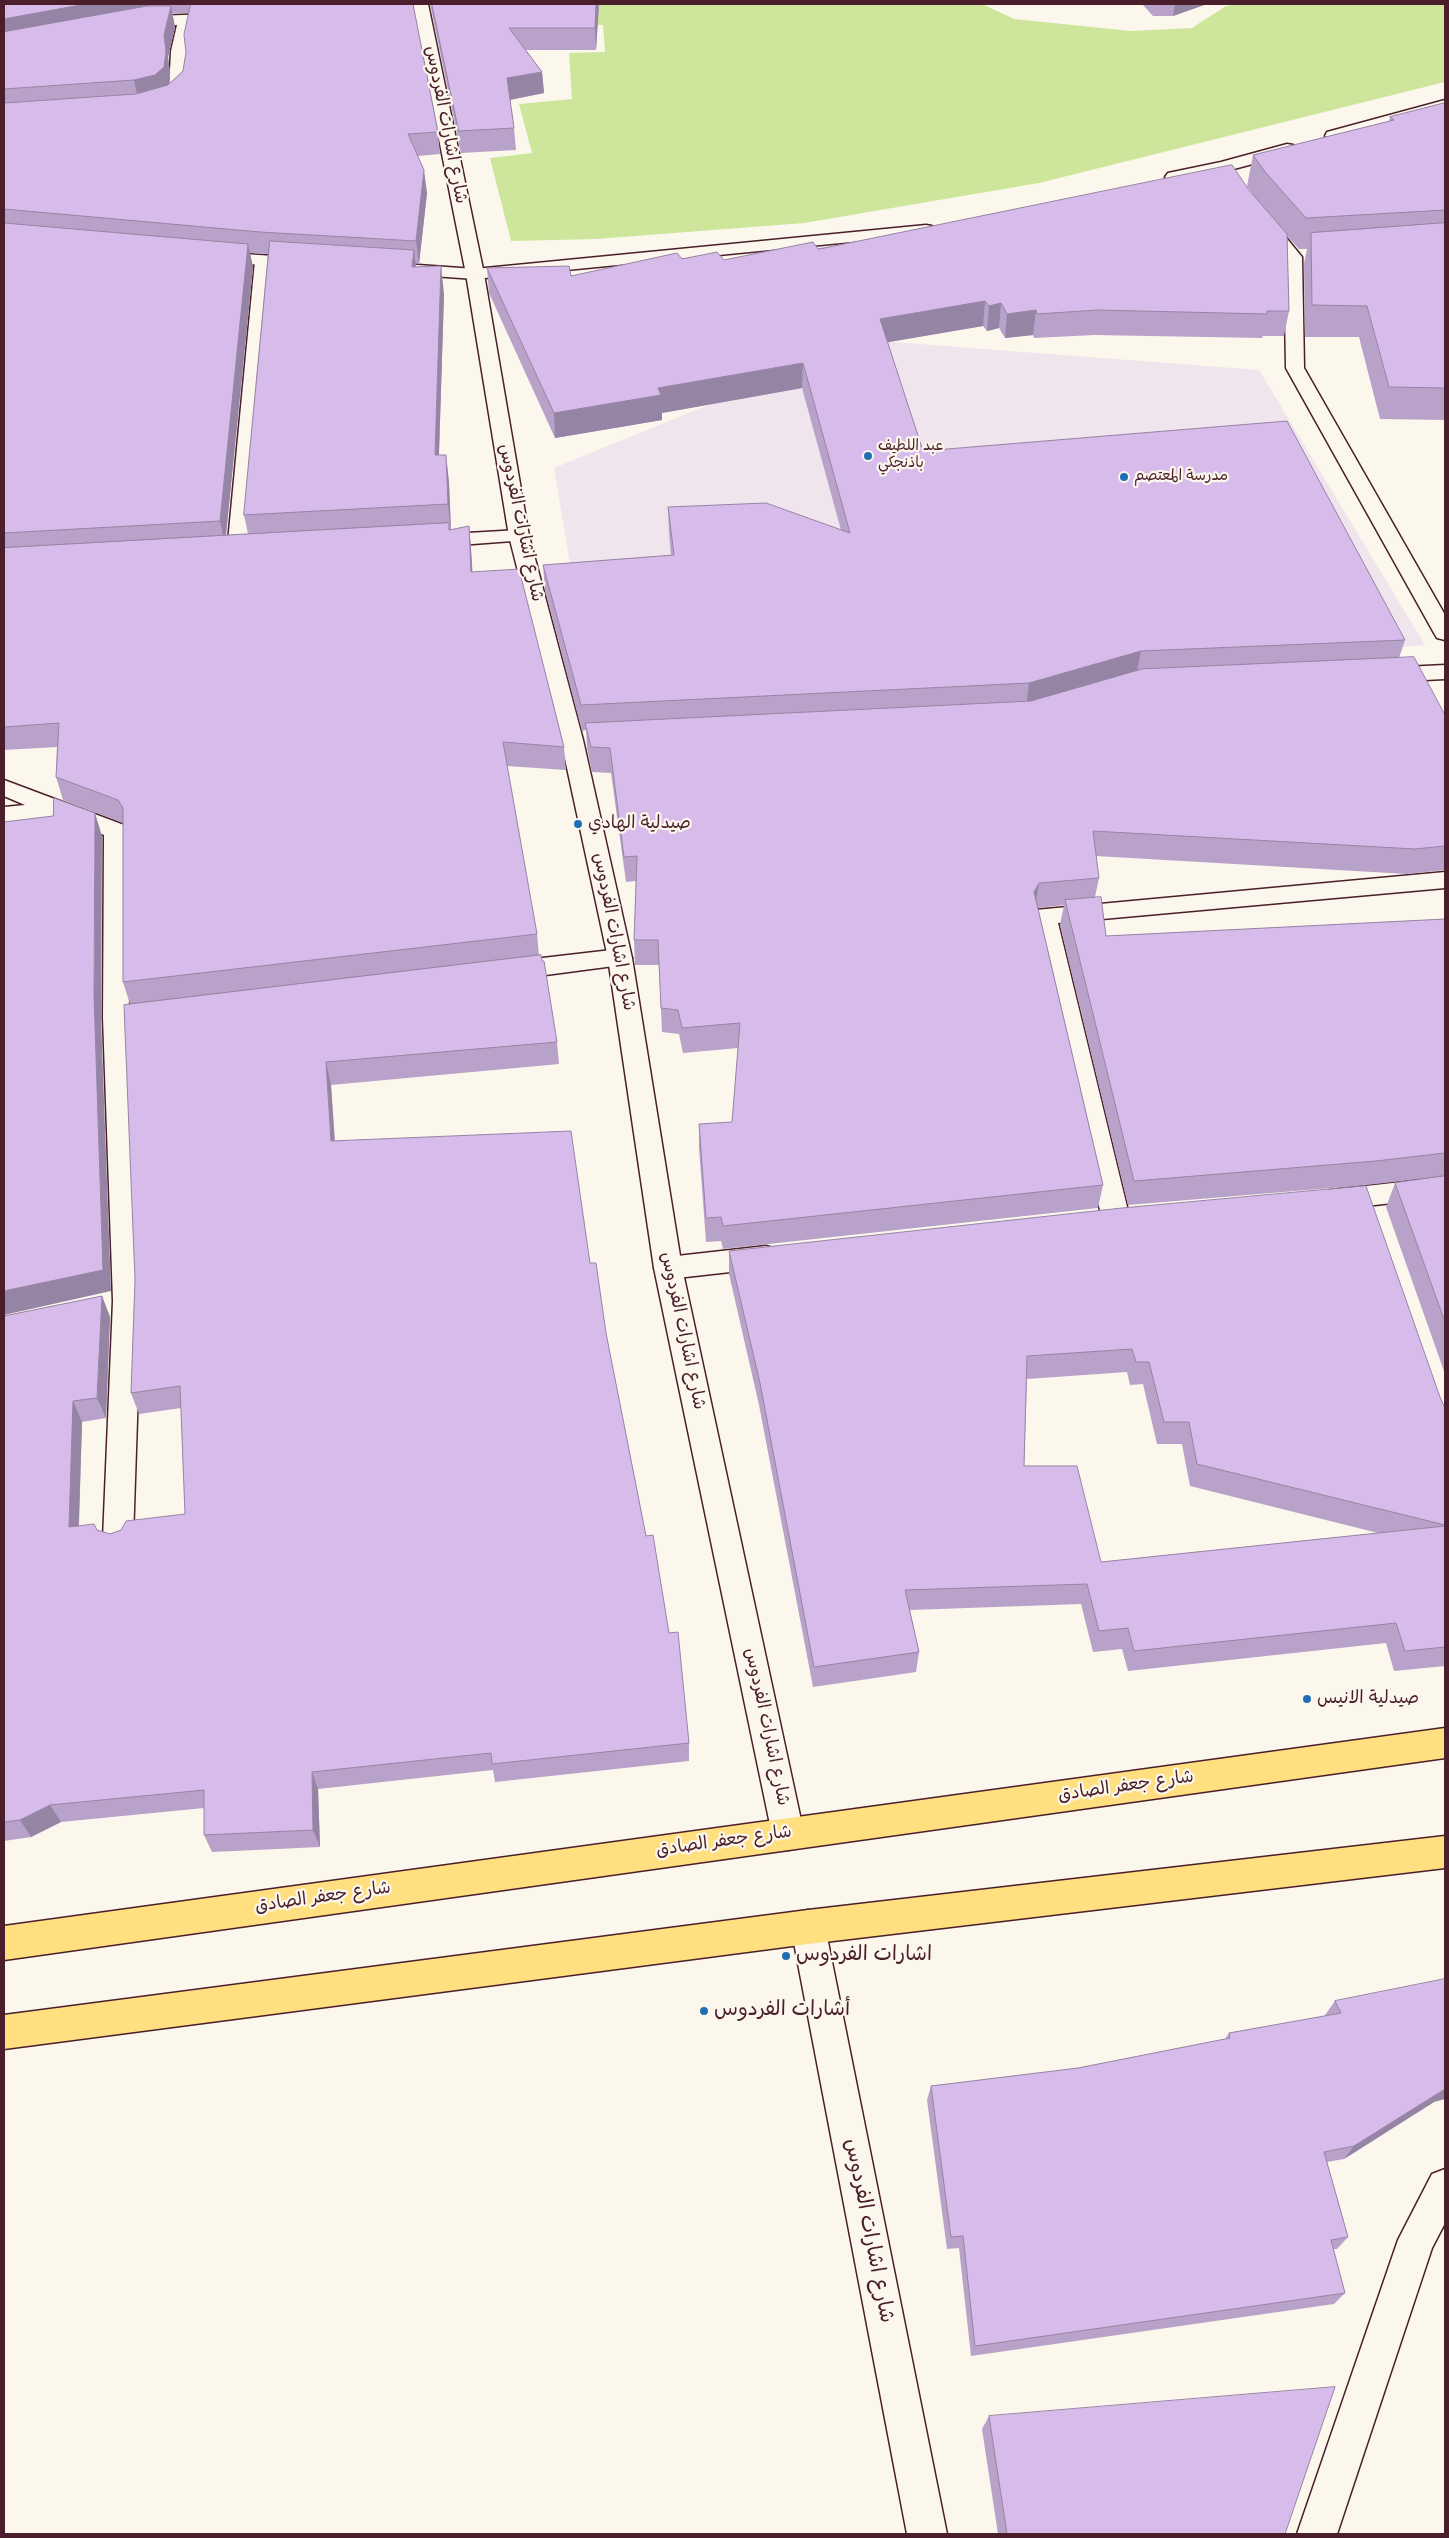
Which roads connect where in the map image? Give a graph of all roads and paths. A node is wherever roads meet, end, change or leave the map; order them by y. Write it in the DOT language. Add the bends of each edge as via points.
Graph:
graph roads {
  1 [pos="257,4"];
  2 [pos="420,4"];
  3 [pos="186,20"];
  4 [pos="118,27"];
  5 [pos="1445,106"];
  6 [pos="149,107"];
  7 [pos="1156,181"];
  8 [pos="1252,209"];
  9 [pos="944,226"];
  10 [pos="196,255"];
  11 [pos="1312,255"];
  12 [pos="1292,256"];
  13 [pos="264,261"];
  14 [pos="321,264"];
  15 [pos="389,268"];
  16 [pos="475,274"];
  17 [pos="519,536"];
  18 [pos="412,542"];
  19 [pos="237,552"];
  20 [pos="1445,633"];
  21 [pos="1445,672"];
  22 [pos="1365,676"];
  23 [pos="4,788"];
  24 [pos="57,808"];
  25 [pos="4,815"];
  26 [pos="1445,880"];
  27 [pos="620,958"];
  28 [pos="482,974"];
  29 [pos="1445,1187"];
  30 [pos="1367,1197"];
  31 [pos="1309,1202"];
  32 [pos="1145,1216"];
  33 [pos="1116,1219"];
  34 [pos="1087,1222"];
  35 [pos="1377,1225"];
  36 [pos="795,1254"];
  37 [pos="668,1268"];
  38 [pos="127,1301"];
  39 [pos="99,1307"];
  40 [pos="118,1538"];
  41 [pos="1445,1743"];
  42 [pos="788,1834"];
  43 [pos="1445,1852"];
  44 [pos="808,1927"];
  45 [pos="4,1943"];
  46 [pos="4,2032"];
  47 [pos="1445,2188"];
  48 [pos="928,2534"];
  49 [pos="1317,2534"];
  1 -- 3 [label="street" via="253,16 248,18"];
  2 -- 16 [label="street, شارع اشارات الفردوس"];
  3 -- 4 [label="street" via="151,21"];
  3 -- 6 [label="street" via="178,57 178,90 166,102"];
  5 -- 7 [label="street" via="1311,143 1228,174"];
  8 -- 12 [label="street"];
  9 -- 16 [label="street" via="915,232"];
  10 -- 13 [label="street"];
  11 -- 12 [label="street"];
  12 -- 20 [label="street" via="1295,368"];
  13 -- 14 [label="street"];
  13 -- 19 [label="street"];
  15 -- 16 [label="street"];
  16 -- 17 [label="street, شارع اشارات الفردوس"];
  17 -- 18 [label="street"];
  17 -- 27 [label="street, شارع اشارات الفردوس" via="582,740"];
  21 -- 22 [label="street"];
  23 -- 24 [label="street"];
  24 -- 25 [label="street"];
  24 -- 38 [label="street" via="116,831 126,1016"];
  26 -- 33 [label="street" via="1044,916"];
  27 -- 28 [label="street"];
  27 -- 37 [label="street, شارع اشارات الفردوس"];
  29 -- 30 [label="street"];
  30 -- 31 [label="street"];
  30 -- 35 [label="street"];
  32 -- 33 [label="street"];
  33 -- 34 [label="street"];
  36 -- 37 [label="street"];
  37 -- 42 [label="street, شارع اشارات الفردوس"];
  38 -- 39 [label="street"];
  38 -- 40 [label="street"];
  41 -- 42 [label="main road, شارع جعفر الصادق"];
  42 -- 45 [label="main road, شارع جعفر الصادق"];
  43 -- 44 [label="main road"];
  44 -- 46 [label="main road"];
  44 -- 48 [label="street, شارع اشارات الفردوس"];
  47 -- 49 [label="street" via="1416,2240"];
}
